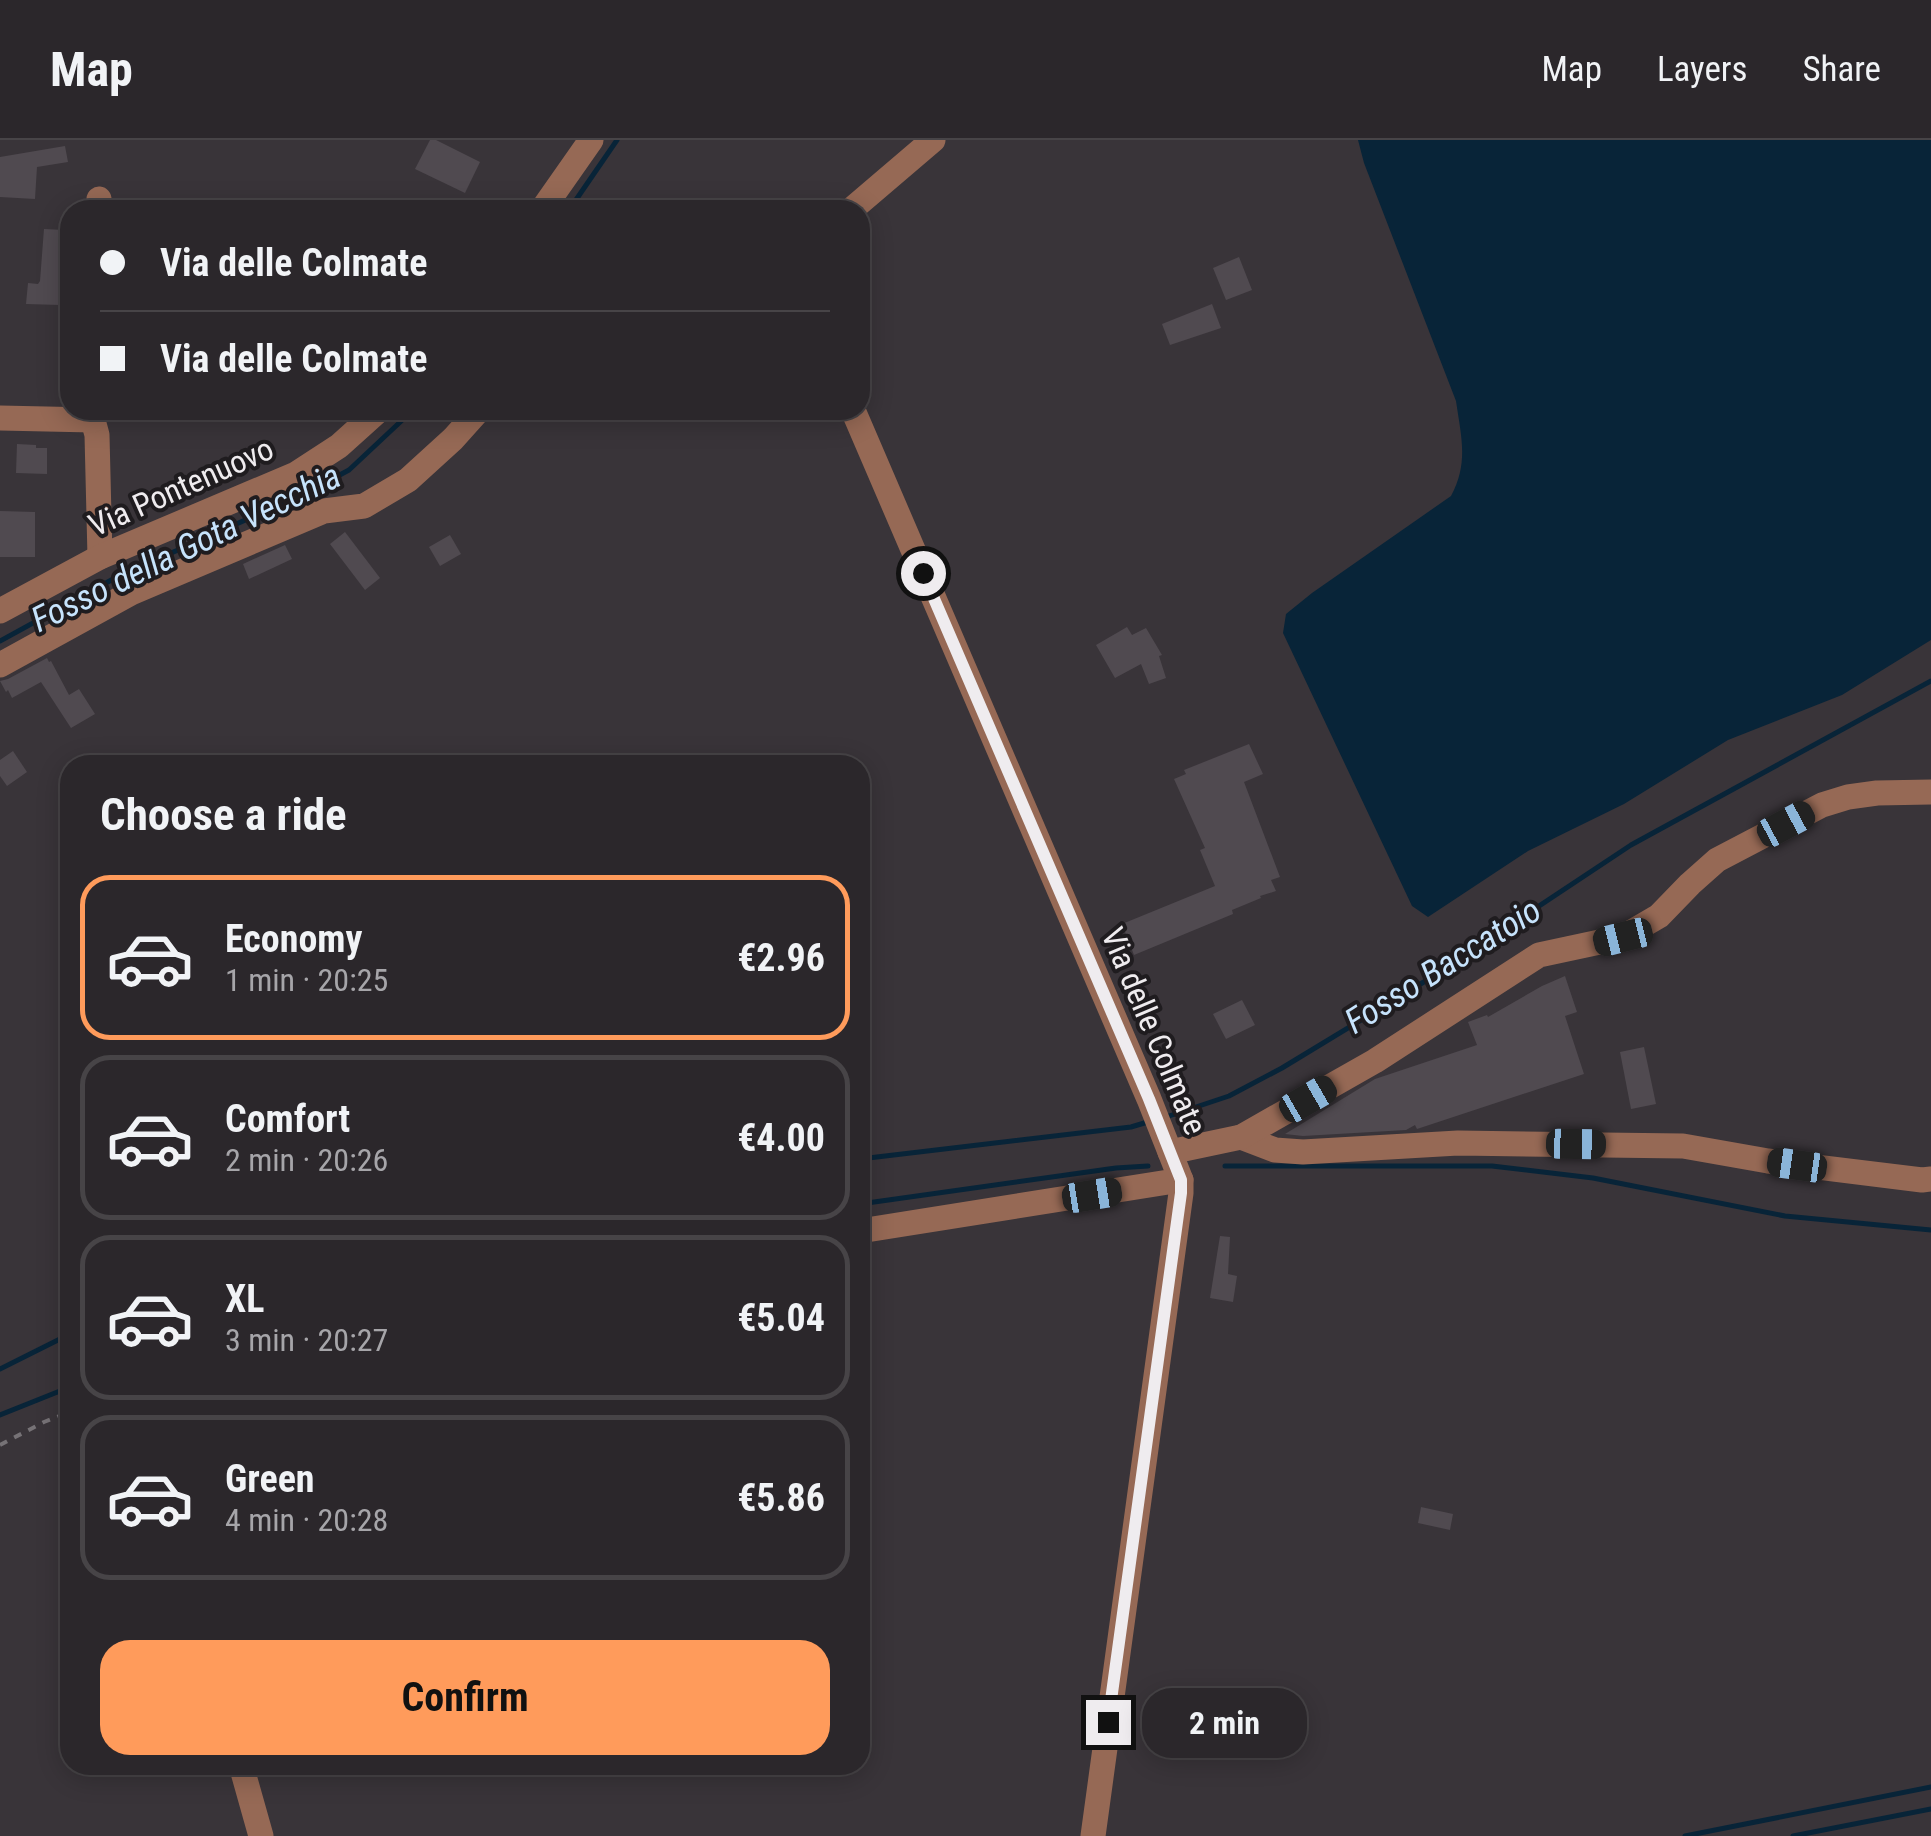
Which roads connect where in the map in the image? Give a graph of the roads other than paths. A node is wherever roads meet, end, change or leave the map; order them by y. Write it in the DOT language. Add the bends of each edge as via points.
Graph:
graph roads {
  1 [pos="591,140"];
  2 [pos="933,140"];
  3 [pos="549,200"];
  4 [pos="863,200"];
  5 [pos="60,416"];
  6 [pos="0,418"];
  7 [pos="94,420"];
  8 [pos="368,420"];
  9 [pos="470,420"];
  10 [pos="857,420"];
  11 [pos="100,557"];
  12 [pos="0,611"];
  13 [pos="0,664"];
  14 [pos="1931,792"];
  15 [pos="1241,1137"];
  16 [pos="1166,1144"];
  17 [pos="1931,1179"];
  18 [pos="1181,1180"];
  19 [pos="870,1229"];
  20 [pos="244,1775"];
  21 [pos="262,1836"];
  22 [pos="1093,1836"];
  1 -- 3 [label="street"];
  2 -- 4 [label="street"];
  5 -- 6 [label="street"];
  7 -- 11 [label="street"];
  8 -- 11 [label="street, Via Pontenuovo" via="296,474"];
  9 -- 13 [label="street" via="408,480 364,506 324,511 130,593"];
  10 -- 16 [label="street, Via delle Colmate"];
  11 -- 12 [label="street, Via Pontenuovo"];
  14 -- 15 [label="street" via="1877,793 1822,805 1717,860 1659,916 1623,937 1539,955"];
  15 -- 16 [label="street"];
  15 -- 17 [label="street" via="1304,1152 1458,1143 1683,1146"];
  16 -- 18 [label="street, Via delle Colmate"];
  18 -- 19 [label="street"];
  18 -- 22 [label="street, Via delle Colmate"];
  20 -- 21 [label="street"];
}
